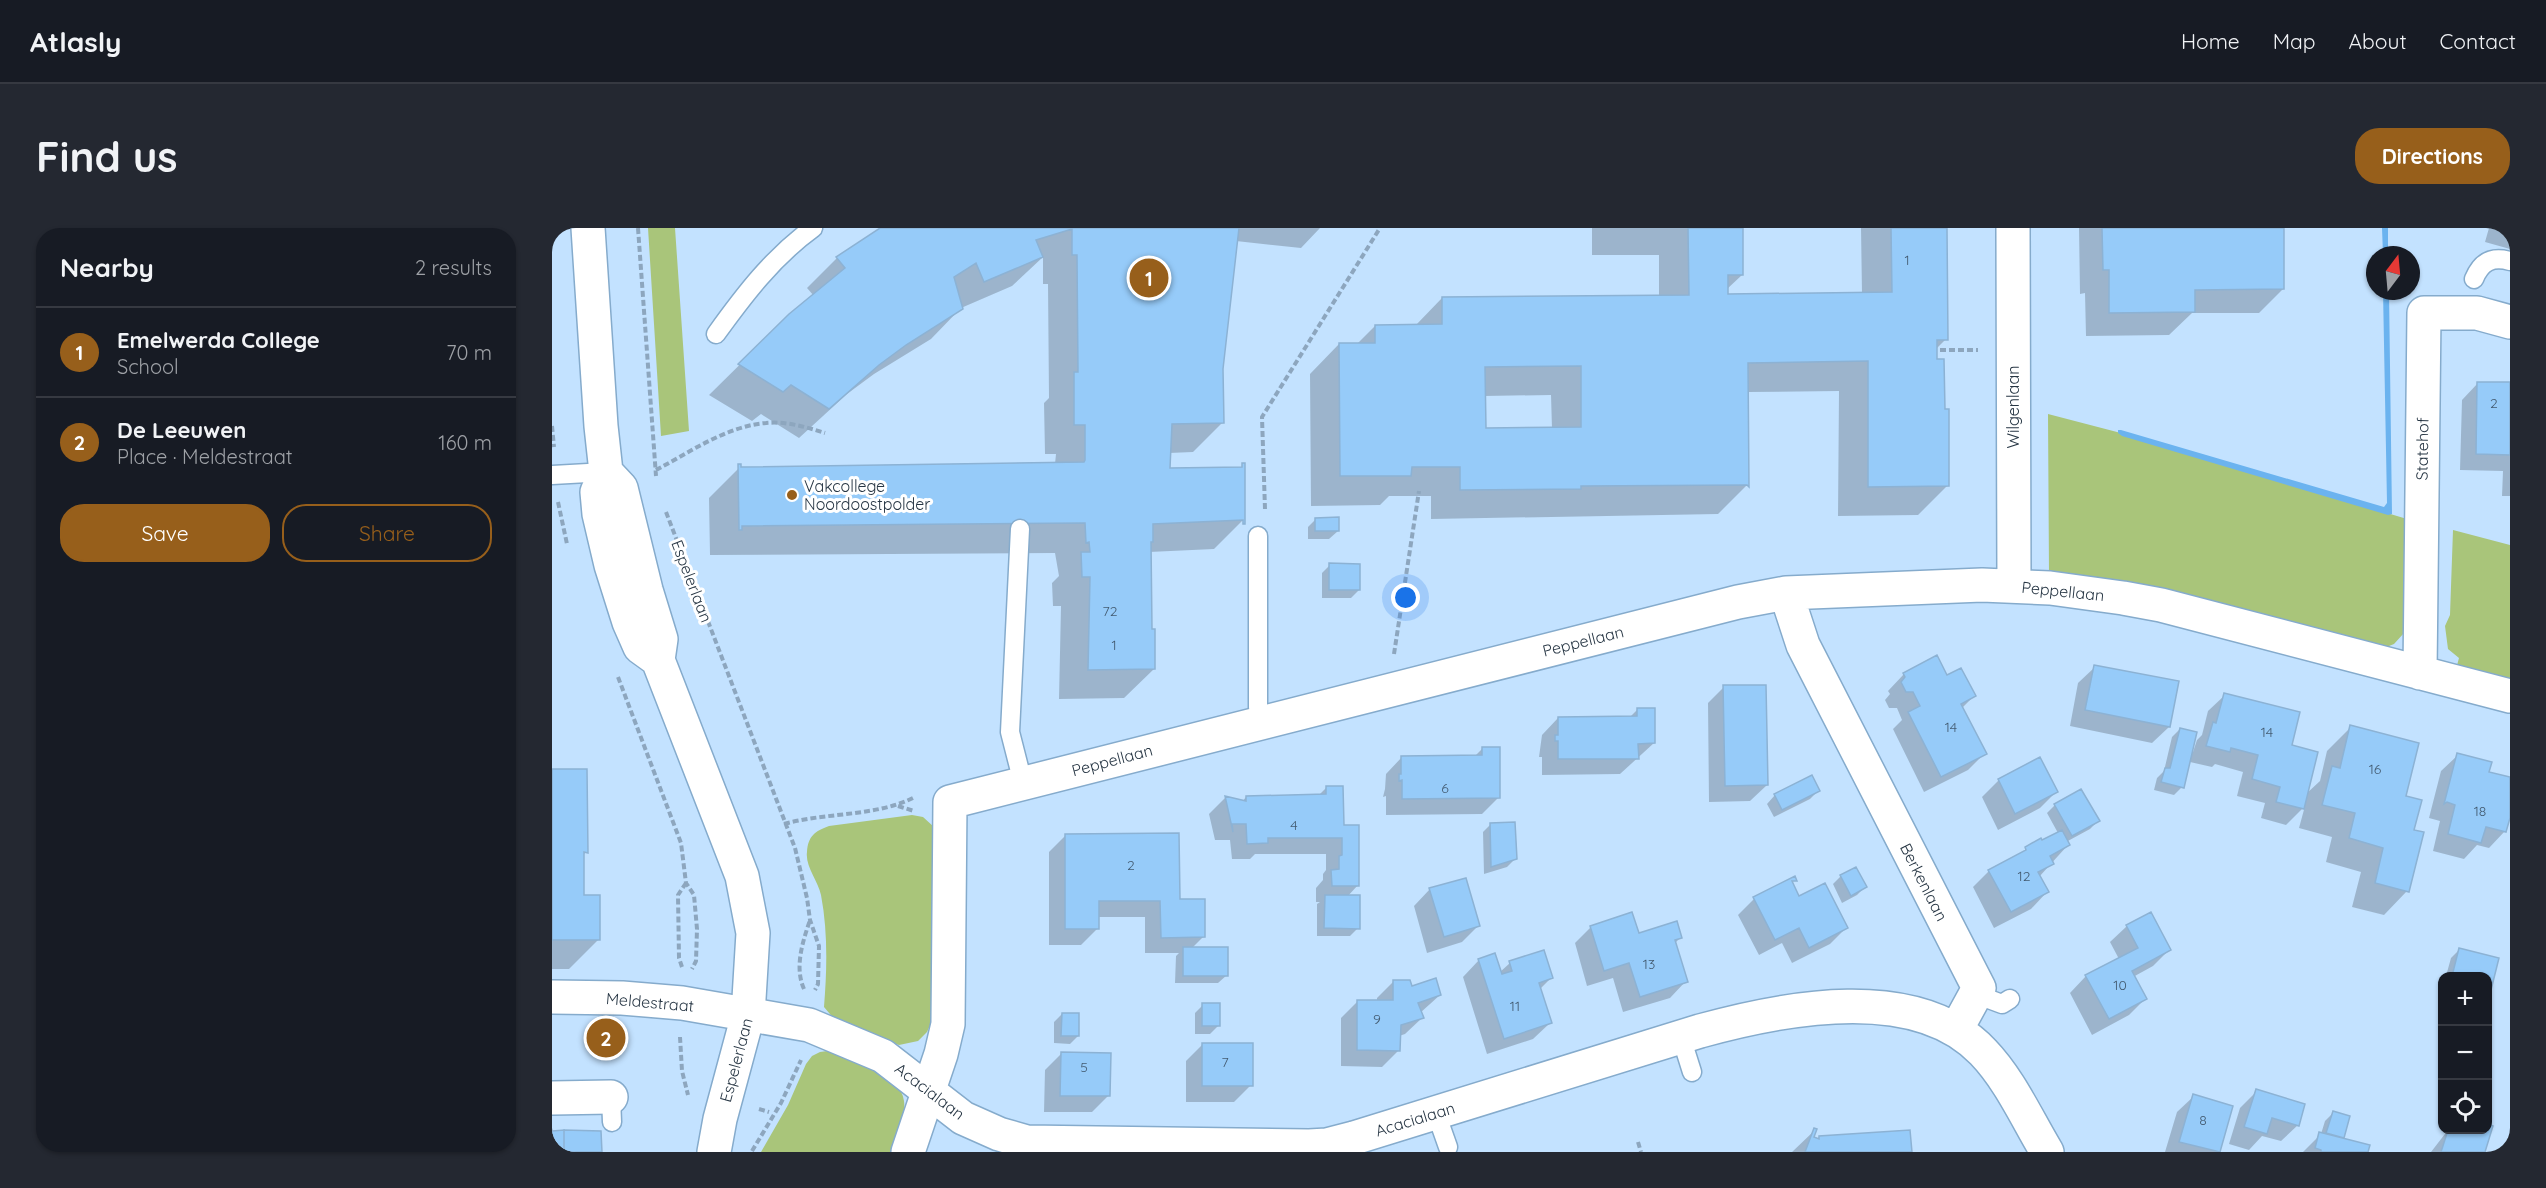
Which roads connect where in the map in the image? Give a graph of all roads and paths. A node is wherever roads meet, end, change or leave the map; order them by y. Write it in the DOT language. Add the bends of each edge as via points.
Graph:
graph roads {
  1 [pos="588,228"];
  2 [pos="638,228"];
  3 [pos="813,228"];
  4 [pos="1380,228"];
  5 [pos="2013,228"];
  6 [pos="2510,261"];
  7 [pos="2474,279"];
  8 [pos="2510,322"];
  9 [pos="716,334"];
  10 [pos="1940,350"];
  11 [pos="1986,350"];
  12 [pos="825,433"];
  13 [pos="656,470"];
  14 [pos="606,472"];
  15 [pos="552,476"];
  16 [pos="657,485"];
  17 [pos="1419,491"];
  18 [pos="664,504"];
  19 [pos="1020,529"];
  20 [pos="1258,536"];
  21 [pos="2014,586"];
  22 [pos="1786,593"];
  23 [pos="1393,655"];
  24 [pos="2420,673"];
  25 [pos="2510,696"];
  26 [pos="1261,722"];
  27 [pos="1023,783"];
  28 [pos="915,797"];
  29 [pos="897,806"];
  30 [pos="916,811"];
  31 [pos="784,824"];
  32 [pos="810,920"];
  33 [pos="679,958"];
  34 [pos="696,961"];
  35 [pos="801,981"];
  36 [pos="818,984"];
  37 [pos="1975,994"];
  38 [pos="552,997"];
  39 [pos="2010,999"];
  40 [pos="748,1015"];
  41 [pos="1956,1030"];
  42 [pos="680,1034"];
  43 [pos="1682,1037"];
  44 [pos="804,1051"];
  45 [pos="1692,1072"];
  46 [pos="929,1092"];
  47 [pos="688,1097"];
  48 [pos="552,1098"];
  49 [pos="611,1109"];
  50 [pos="1436,1113"];
  51 [pos="1638,1142"];
  52 [pos="1354,1145"];
  53 [pos="1448,1147"];
  54 [pos="714,1152"];
  55 [pos="752,1152"];
  56 [pos="908,1152"];
  57 [pos="1641,1152"];
  58 [pos="2047,1152"];
  1 -- 14 [label="street, Espelerlaan"];
  2 -- 13 [label="path"];
  3 -- 9 [label="lane" via="775,260"];
  4 -- 20 [label="path" via="1262,417 1266,526"];
  5 -- 21 [label="street, Wilgenlaan"];
  6 -- 7 [label="lane" via="2484,263"];
  8 -- 24 [label="street, Statehof" via="2477,313 2424,313"];
  10 -- 11 [label="path"];
  12 -- 13 [label="path" via="778,423 748,426"];
  13 -- 16 [label="path"];
  14 -- 15 [label="lane"];
  14 -- 40 [label="street, Espelerlaan" via="597,492 620,596 640,647 658,660 748,896 753,933"];
  17 -- 23 [label="path"];
  18 -- 31 [label="path, Espelerlaan"];
  19 -- 27 [label="lane" via="1010,732"];
  20 -- 26 [label="lane"];
  21 -- 22 [label="street, Peppellaan"];
  21 -- 24 [label="street, Peppellaan" via="2161,605"];
  22 -- 26 [label="street, Peppellaan"];
  22 -- 37 [label="street, Berkenlaan" via="1803,645 1979,988"];
  24 -- 25 [label="street, Peppellaan"];
  26 -- 27 [label="street, Peppellaan"];
  27 -- 46 [label="street, Peppellaan" via="950,802 948,1024"];
  28 -- 29 [label="path"];
  29 -- 30 [label="path"];
  29 -- 31 [label="path"];
  31 -- 32 [label="path, Espelerlaan" via="795,848"];
  32 -- 35 [label="path" via="801,946"];
  32 -- 36 [label="path, Espelerlaan" via="819,946"];
  33 -- 34 [label="path" via="678,895 686,883 694,896"];
  37 -- 39 [label="lane" via="2002,1004"];
  37 -- 41 [label="street"];
  38 -- 40 [label="street, Meldestraat" via="682,1003"];
  40 -- 46 [label="street, Acacialaan" via="809,1025 840,1036 883,1056"];
  40 -- 54 [label="street, Espelerlaan"];
  41 -- 43 [label="street, Acacialaan" via="1904,1010 1835,1007 1743,1020"];
  41 -- 58 [label="street" via="1993,1062"];
  42 -- 47 [label="path"];
  43 -- 45 [label="lane"];
  43 -- 50 [label="street, Acacialaan"];
  44 -- 55 [label="path" via="781,1104"];
  46 -- 52 [label="street, Acacialaan" via="971,1122 1008,1138 1036,1144"];
  46 -- 56 [label="street"];
  48 -- 49 [label="street"];
  50 -- 52 [label="street, Acacialaan"];
  50 -- 53 [label="lane"];
  51 -- 57 [label="path"];
}
